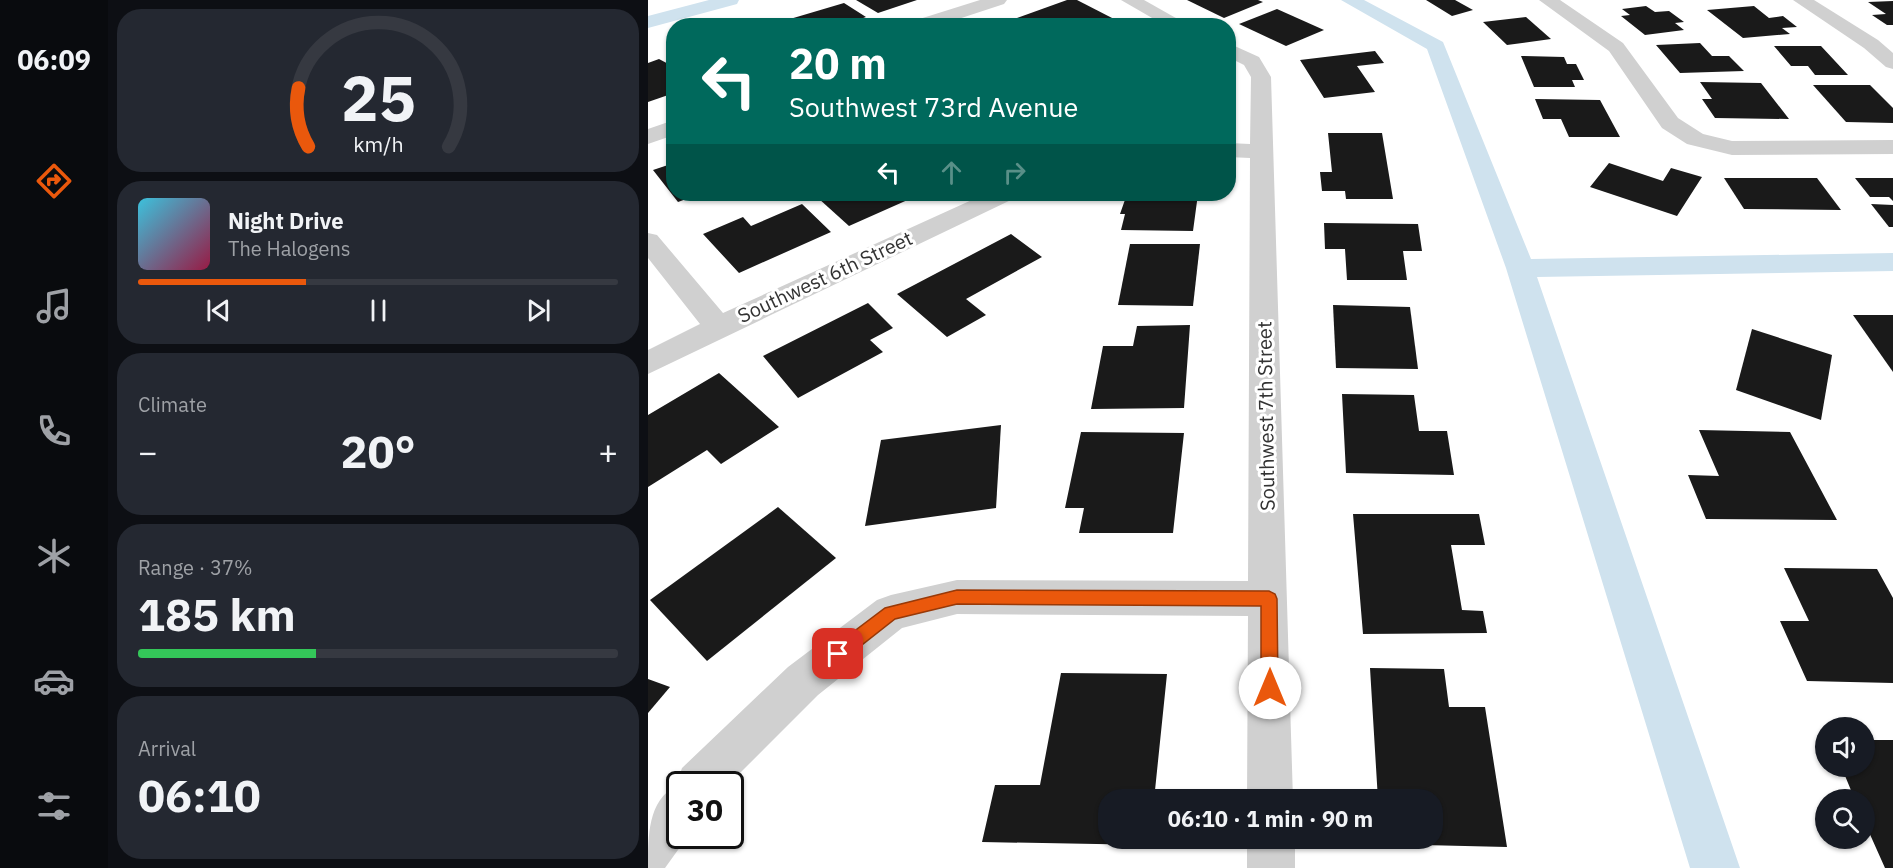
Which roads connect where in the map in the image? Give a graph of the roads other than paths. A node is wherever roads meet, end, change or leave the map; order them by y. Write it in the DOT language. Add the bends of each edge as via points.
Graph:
graph roads {
  1 [pos="998,0"];
  2 [pos="1130,0"];
  3 [pos="1548,0"];
  4 [pos="1802,0"];
  5 [pos="942,18"];
  6 [pos="1165,18"];
  7 [pos="1236,54"];
  8 [pos="1893,63"];
  9 [pos="666,130"];
  10 [pos="648,137"];
  11 [pos="1893,147"];
  12 [pos="1236,150"];
  13 [pos="1262,151"];
  14 [pos="989,201"];
  15 [pos="648,241"];
  16 [pos="718,327"];
  17 [pos="648,363"];
  18 [pos="1269,599"];
  19 [pos="711,771"];
  20 [pos="1270,789"];
  21 [pos="666,826"];
  22 [pos="1271,849"];
  23 [pos="648,851"];
  24 [pos="1271,868"];
  1 -- 5 [label="street"];
  2 -- 6 [label="street"];
  3 -- 11 [label="street" via="1616,47 1670,123 1695,139 1732,148"];
  4 -- 8 [label="street" via="1871,44"];
  7 -- 13 [label="street, Southwest 7th Street" via="1252,61 1261,77"];
  9 -- 10 [label="street"];
  12 -- 13 [label="street"];
  13 -- 18 [label="street, Southwest 7th Street"];
  14 -- 16 [label="street, Southwest 6th Street"];
  15 -- 16 [label="street"];
  16 -- 17 [label="street, Southwest 6th Street"];
  18 -- 19 [label="street" via="957,597 891,613 803,681"];
  18 -- 20 [label="street, Southwest 7th Street"];
  21 -- 23 [label="street"];
  22 -- 24 [label="street"];
}
